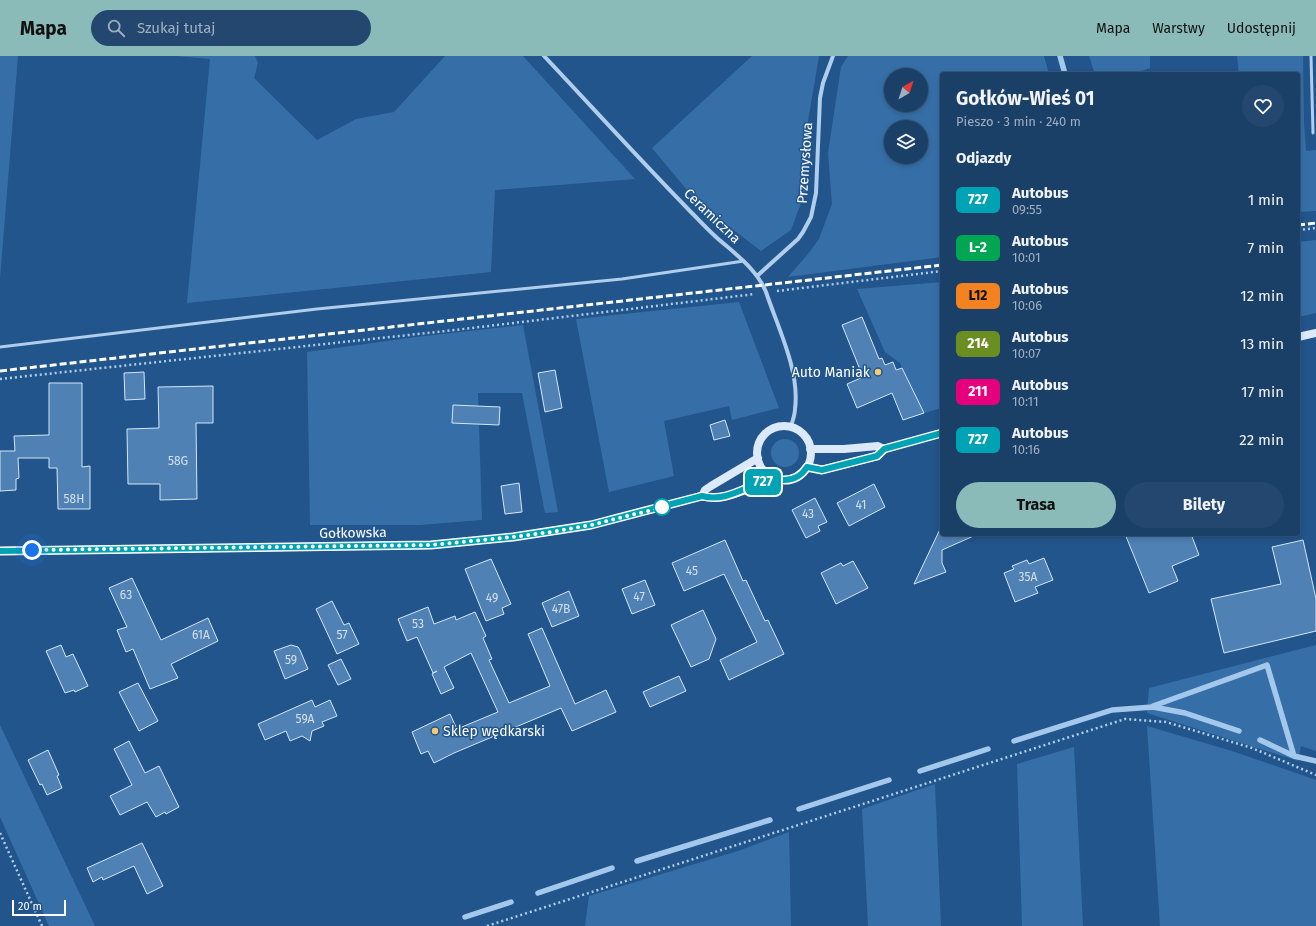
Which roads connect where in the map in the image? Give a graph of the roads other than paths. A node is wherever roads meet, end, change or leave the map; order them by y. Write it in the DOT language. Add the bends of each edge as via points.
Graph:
graph roads {
  1 [pos="544,56"];
  2 [pos="833,56"];
  3 [pos="1311,56"];
  4 [pos="1313,133"];
  5 [pos="744,261"];
  6 [pos="757,276"];
  7 [pos="1316,333"];
  8 [pos="1300,337"];
  9 [pos="0,347"];
  10 [pos="791,428"];
  11 [pos="940,434"];
  12 [pos="810,449"];
  13 [pos="884,449"];
  14 [pos="758,458"];
  15 [pos="807,467"];
  16 [pos="774,478"];
  17 [pos="702,496"];
  18 [pos="0,550"];
  1 -- 5 [label="street, Ceramiczna" via="683,204"];
  2 -- 6 [label="street, Przemysłowa" via="820,98 813,211 798,239"];
  3 -- 4 [label="lane"];
  5 -- 6 [label="street, Ceramiczna"];
  5 -- 9 [label="lane" via="622,279 317,309"];
  6 -- 10 [label="street, Ceramiczna" via="766,292 794,379 795,409"];
  7 -- 8 [label="street"];
  10 -- 12 [label="street" via="806,437"];
  10 -- 14 [label="street" via="782,426 766,434 760,441"];
  11 -- 13 [label="street"];
  12 -- 13 [label="street" via="878,446"];
  12 -- 15 [label="street"];
  13 -- 15 [label="street" via="877,456 822,470"];
  14 -- 16 [label="street" via="766,474"];
  14 -- 17 [label="street, Gołkowska" via="705,490"];
  15 -- 16 [label="street" via="799,476 792,479"];
  16 -- 17 [label="street, Gołkowska" via="728,496"];
  17 -- 18 [label="street, Gołkowska" via="591,525 513,537 431,545"];
}
